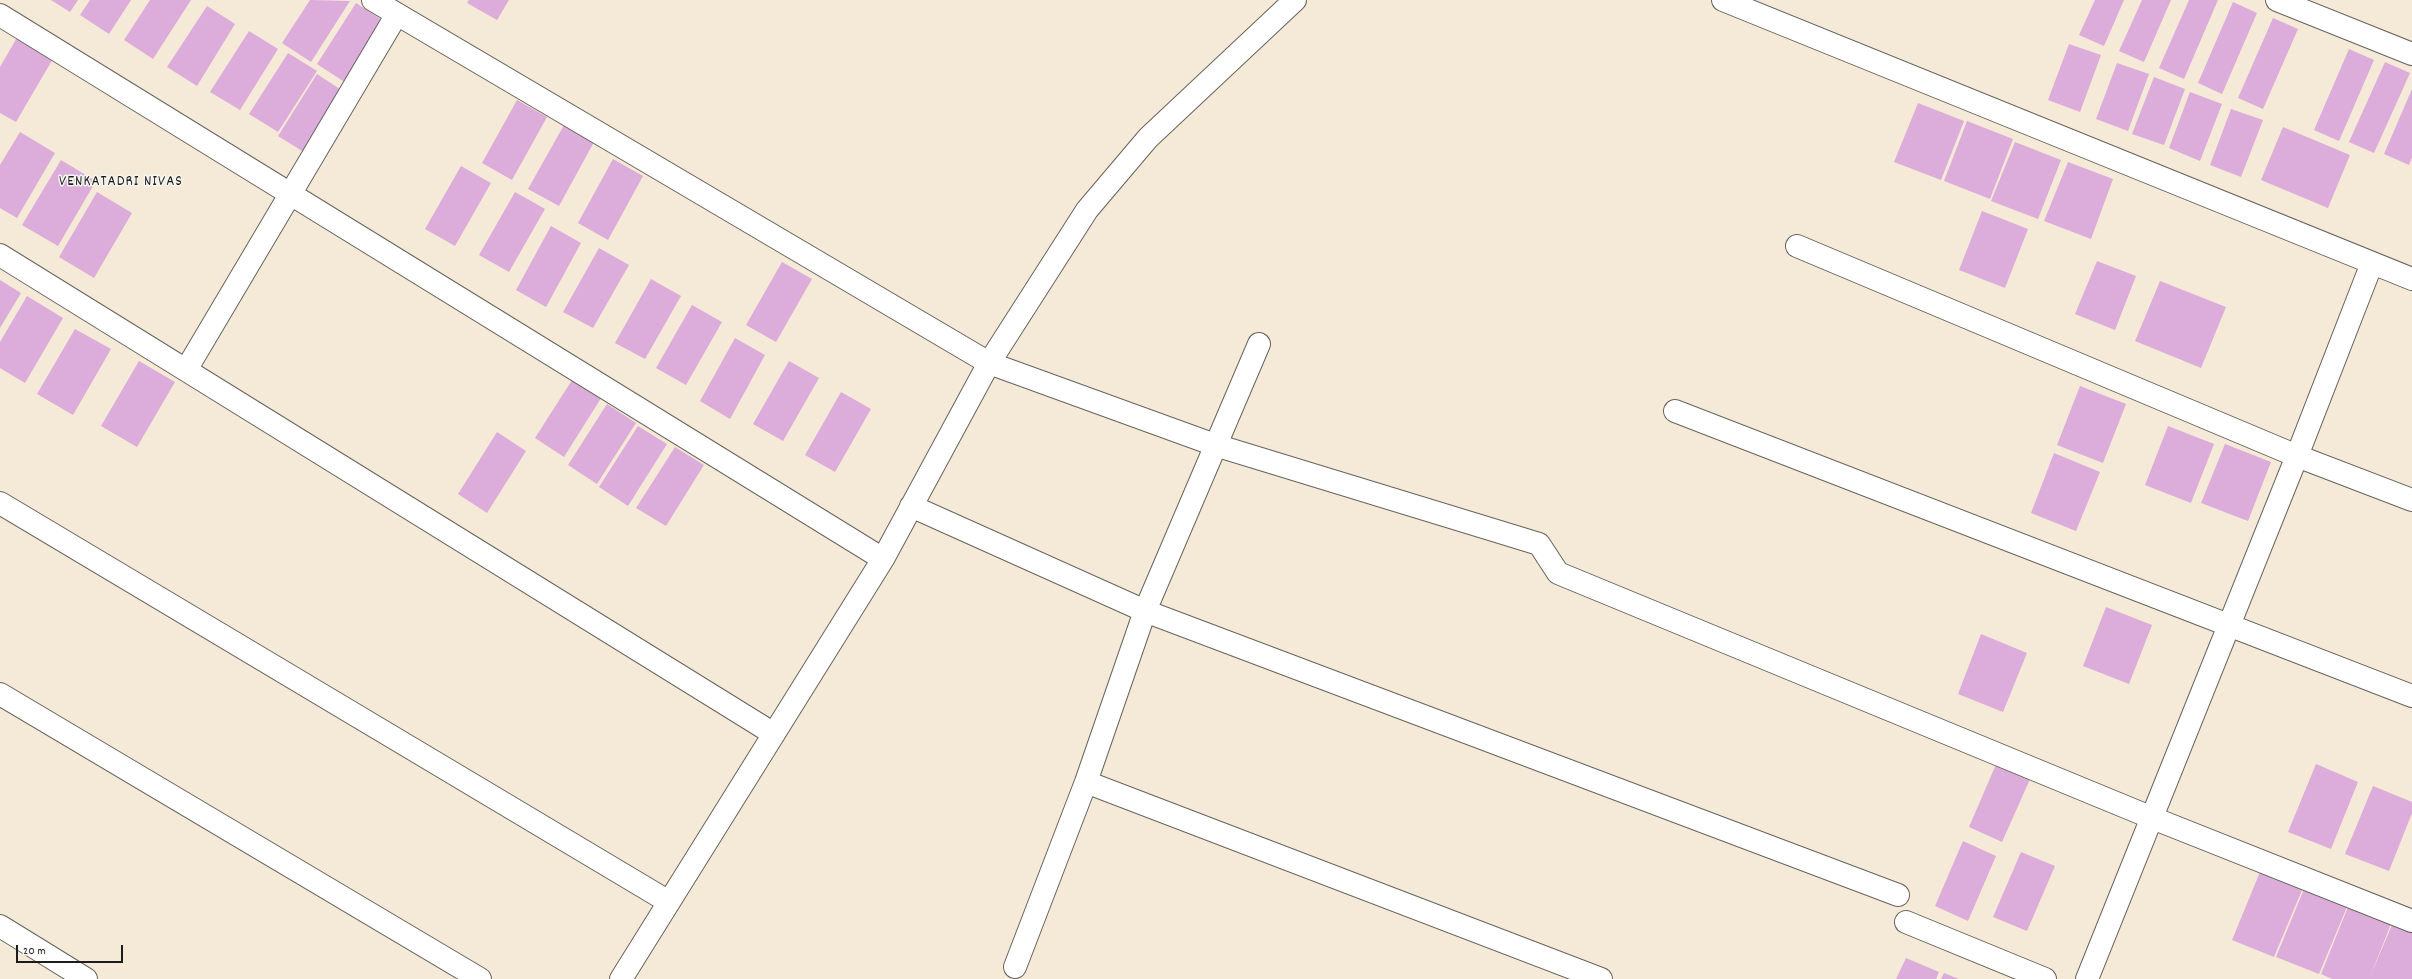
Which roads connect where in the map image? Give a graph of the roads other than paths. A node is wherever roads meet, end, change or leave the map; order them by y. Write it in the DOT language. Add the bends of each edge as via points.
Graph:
graph roads {
  1 [pos="373,0"];
  2 [pos="1295,0"];
  3 [pos="1723,0"];
  4 [pos="2277,0"];
  5 [pos="397,14"];
  6 [pos="0,15"];
  7 [pos="2412,54"];
  8 [pos="290,193"];
  9 [pos="1797,246"];
  10 [pos="0,256"];
  11 [pos="2372,263"];
  12 [pos="2412,279"];
  13 [pos="1259,344"];
  14 [pos="988,363"];
  15 [pos="186,370"];
  16 [pos="1675,410"];
  17 [pos="1215,445"];
  18 [pos="2297,456"];
  19 [pos="2412,500"];
  20 [pos="0,503"];
  21 [pos="911,506"];
  22 [pos="883,559"];
  23 [pos="1145,611"];
  24 [pos="2229,626"];
  25 [pos="0,694"];
  26 [pos="2412,696"];
  27 [pos="774,734"];
  28 [pos="1086,782"];
  29 [pos="2150,817"];
  30 [pos="1898,894"];
  31 [pos="669,902"];
  32 [pos="2412,921"];
  33 [pos="1906,922"];
  34 [pos="0,926"];
  35 [pos="1015,967"];
  36 [pos="86,979"];
  37 [pos="480,979"];
  38 [pos="621,979"];
  39 [pos="1601,979"];
  40 [pos="2045,979"];
  41 [pos="2087,979"];
  1 -- 5 [label="street"];
  2 -- 14 [label="street" via="1148,138 1113,177 1087,210"];
  3 -- 11 [label="street"];
  4 -- 7 [label="street"];
  5 -- 8 [label="street"];
  5 -- 14 [label="street"];
  6 -- 8 [label="street"];
  8 -- 15 [label="street"];
  8 -- 22 [label="street"];
  9 -- 18 [label="street"];
  10 -- 15 [label="street"];
  11 -- 12 [label="street"];
  11 -- 18 [label="street"];
  13 -- 17 [label="street"];
  14 -- 17 [label="street"];
  14 -- 21 [label="street"];
  15 -- 27 [label="street"];
  16 -- 24 [label="street"];
  17 -- 23 [label="street"];
  17 -- 29 [label="street" via="1539,544 1558,573"];
  18 -- 19 [label="street"];
  18 -- 24 [label="street"];
  20 -- 31 [label="street"];
  21 -- 22 [label="street"];
  21 -- 23 [label="street"];
  22 -- 27 [label="street"];
  23 -- 28 [label="street"];
  23 -- 30 [label="street"];
  24 -- 26 [label="street"];
  24 -- 29 [label="street"];
  25 -- 37 [label="street"];
  27 -- 31 [label="street"];
  28 -- 35 [label="street"];
  28 -- 39 [label="street"];
  29 -- 32 [label="street"];
  29 -- 41 [label="street"];
  31 -- 38 [label="street"];
  33 -- 40 [label="street"];
  34 -- 36 [label="street"];
}
